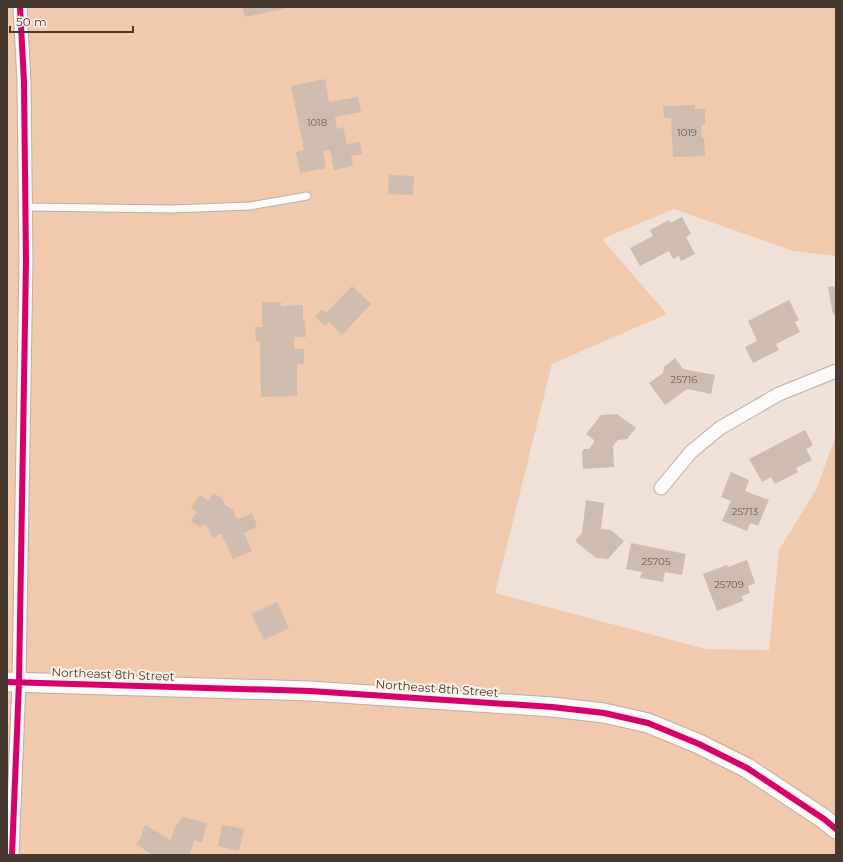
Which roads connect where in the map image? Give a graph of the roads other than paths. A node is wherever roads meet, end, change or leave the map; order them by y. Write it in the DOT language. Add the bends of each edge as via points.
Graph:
graph roads {
  1 [pos="20,7"];
  2 [pos="307,196"];
  3 [pos="26,207"];
  4 [pos="836,371"];
  5 [pos="661,488"];
  6 [pos="13,682"];
  7 [pos="836,828"];
  8 [pos="12,855"];
  1 -- 3 [label="street"];
  2 -- 3 [label="lane" via="250,206 172,209"];
  3 -- 6 [label="street"];
  4 -- 5 [label="street" via="780,394 720,428 690,452"];
  6 -- 7 [label="street, Northeast 8th Street" via="310,691 552,707 604,713 648,722 699,744 747,768"];
  6 -- 8 [label="street"];
}
